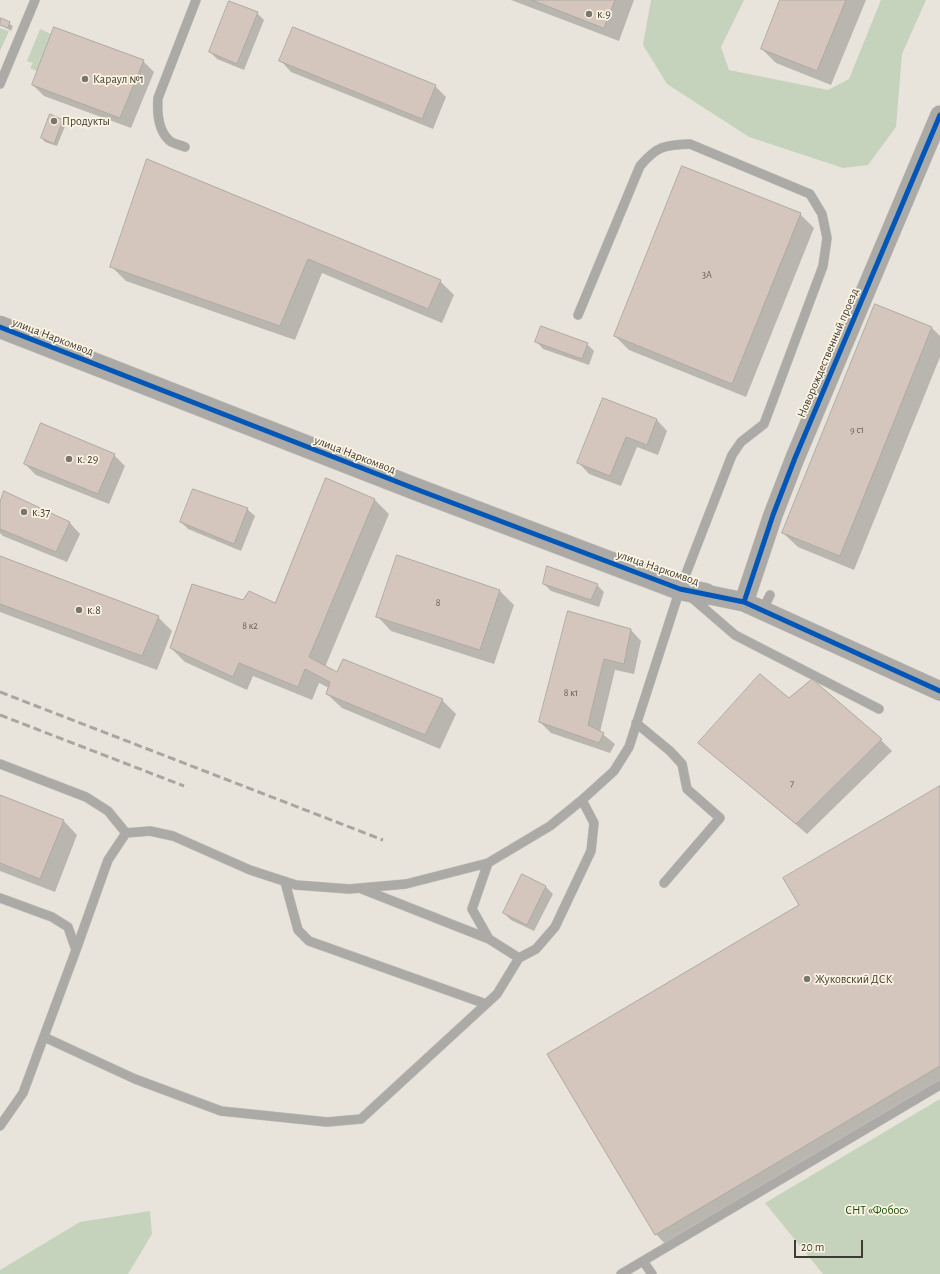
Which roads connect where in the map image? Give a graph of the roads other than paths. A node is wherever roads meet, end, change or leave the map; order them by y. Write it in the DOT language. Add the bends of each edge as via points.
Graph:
graph roads {
  1 [pos="35,0"];
  2 [pos="196,0"];
  3 [pos="0,84"];
  4 [pos="940,115"];
  5 [pos="185,147"];
  6 [pos="578,314"];
  7 [pos="0,327"];
  8 [pos="680,589"];
  9 [pos="705,594"];
  10 [pos="744,602"];
  11 [pos="940,691"];
  12 [pos="879,709"];
  13 [pos="636,723"];
  14 [pos="0,764"];
  15 [pos="582,800"];
  16 [pos="126,833"];
  17 [pos="488,863"];
  18 [pos="285,882"];
  19 [pos="664,883"];
  20 [pos="358,888"];
  21 [pos="0,898"];
  22 [pos="489,939"];
  23 [pos="76,950"];
  24 [pos="519,958"];
  25 [pos="486,1004"];
  26 [pos="44,1037"];
  27 [pos="940,1086"];
  28 [pos="0,1126"];
  29 [pos="643,1261"];
  30 [pos="621,1274"];
  31 [pos="652,1274"];
  1 -- 3 [label="lane"];
  2 -- 5 [label="lane" via="158,98 157,109 163,131 170,140"];
  4 -- 10 [label="street, Новорождественный проезд" via="795,458"];
  6 -- 8 [label="lane" via="640,166 652,152 671,145 690,144 810,194 822,214 827,238 823,266 764,424 741,442 732,455"];
  7 -- 8 [label="street, улица Наркомвод"];
  8 -- 9 [label="street, улица Наркомвод"];
  8 -- 12 [label="lane" via="735,635"];
  8 -- 13 [label="lane"];
  9 -- 10 [label="street"];
  10 -- 11 [label="street" via="766,603"];
  13 -- 15 [label="lane" via="629,747 614,770"];
  13 -- 19 [label="lane" via="682,764 687,789 720,818"];
  14 -- 16 [label="lane" via="86,797 108,811"];
  15 -- 17 [label="lane" via="550,826"];
  15 -- 24 [label="lane" via="594,823 591,851 555,927 536,949"];
  16 -- 18 [label="lane" via="150,831 173,836 250,870"];
  16 -- 23 [label="lane" via="108,860"];
  17 -- 20 [label="lane" via="406,884"];
  17 -- 22 [label="lane" via="472,909"];
  18 -- 20 [label="lane" via="296,885"];
  18 -- 25 [label="lane" via="298,930 309,941"];
  20 -- 22 [label="lane"];
  21 -- 23 [label="lane" via="52,917 68,927"];
  22 -- 24 [label="lane"];
  23 -- 26 [label="lane"];
  24 -- 25 [label="lane" via="497,994"];
  25 -- 26 [label="lane" via="361,1119 327,1122 221,1111 135,1079"];
  26 -- 28 [label="lane" via="23,1093"];
  27 -- 29 [label="lane"];
  29 -- 30 [label="lane"];
  29 -- 31 [label="lane"];
}
